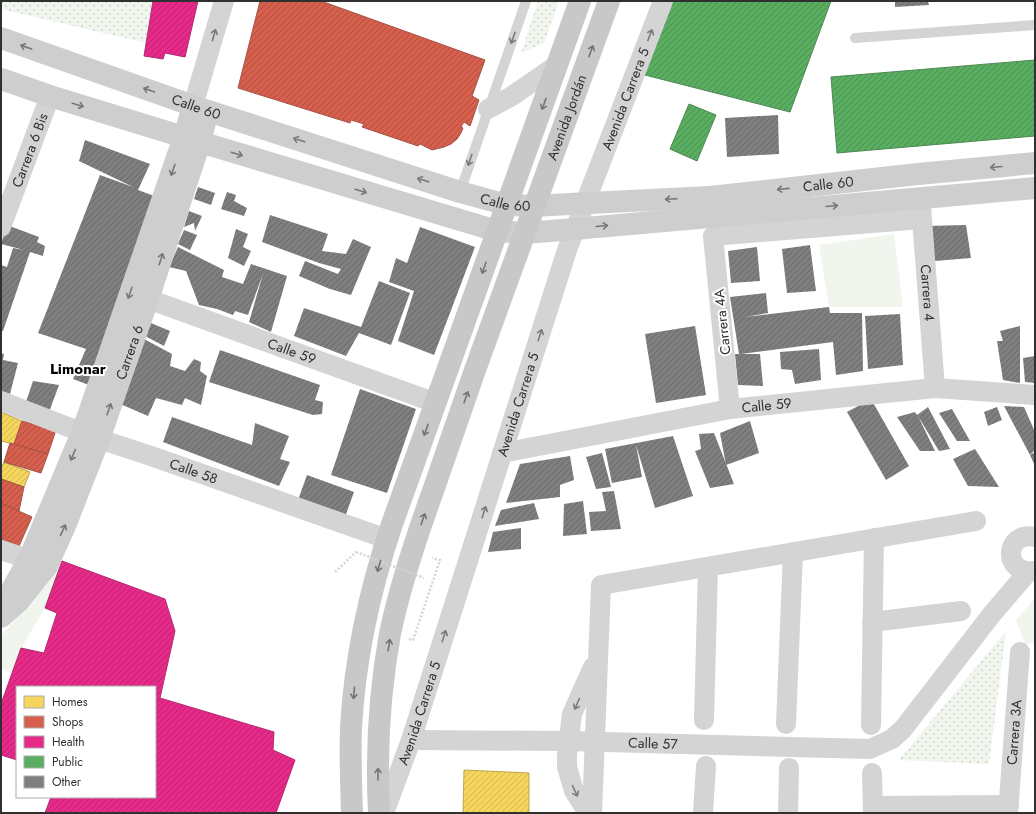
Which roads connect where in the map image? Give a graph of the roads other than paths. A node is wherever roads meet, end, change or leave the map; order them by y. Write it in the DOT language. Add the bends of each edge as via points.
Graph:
graph roads {
  1 [pos="224,1"];
  2 [pos="526,1"];
  3 [pos="580,1"];
  4 [pos="609,1"];
  5 [pos="663,1"];
  6 [pos="1035,25"];
  7 [pos="1,38"];
  8 [pos="855,38"];
  9 [pos="557,65"];
  10 [pos="1,79"];
  11 [pos="50,96"];
  12 [pos="201,109"];
  13 [pos="488,109"];
  14 [pos="192,140"];
  15 [pos="1035,163"];
  16 [pos="1035,188"];
  17 [pos="460,192"];
  18 [pos="507,205"];
  19 [pos="534,206"];
  20 [pos="921,208"];
  21 [pos="711,217"];
  22 [pos="1,227"];
  23 [pos="497,231"];
  24 [pos="524,233"];
  25 [pos="148,299"];
  26 [pos="935,388"];
  27 [pos="1035,395"];
  28 [pos="1,401"];
  29 [pos="436,403"];
  30 [pos="730,408"];
  31 [pos="90,436"];
  32 [pos="502,454"];
  33 [pos="976,521"];
  34 [pos="1034,536"];
  35 [pos="874,538"];
  36 [pos="387,539"];
  37 [pos="1,550"];
  38 [pos="793,552"];
  39 [pos="1012,561"];
  40 [pos="38,562"];
  41 [pos="708,567"];
  42 [pos="1032,572"];
  43 [pos="1,608"];
  44 [pos="961,611"];
  45 [pos="992,614"];
  46 [pos="1,617"];
  47 [pos="872,622"];
  48 [pos="1020,652"];
  49 [pos="598,656"];
  50 [pos="704,720"];
  51 [pos="786,724"];
  52 [pos="871,725"];
  53 [pos="411,740"];
  54 [pos="569,741"];
  55 [pos="594,741"];
  56 [pos="706,766"];
  57 [pos="789,768"];
  58 [pos="872,773"];
  59 [pos="1008,809"];
  60 [pos="873,810"];
  61 [pos="352,813"];
  62 [pos="379,813"];
  63 [pos="384,813"];
  64 [pos="588,813"];
  65 [pos="592,813"];
  66 [pos="703,813"];
  67 [pos="788,813"];
  12 -- 1 [label="street, Carrera 6, one-way" via="205,68"];
  2 -- 13 [label="lane, one-way"];
  3 -- 9 [label="main road, Avenida Jordán"];
  19 -- 4 [label="main road, Avenida Jordán, one-way"];
  32 -- 5 [label="street, Avenida Carrera 5, one-way" via="567,250"];
  6 -- 8 [label="lane"];
  12 -- 7 [label="main road, Calle 60, one-way"];
  9 -- 13 [label="street"];
  9 -- 18 [label="main road, Avenida Jordán, one-way"];
  10 -- 11 [label="main road, Calle 60"];
  11 -- 14 [label="main road, Calle 60, one-way"];
  11 -- 22 [label="street, Carrera 6 Bis"];
  12 -- 14 [label="main road, Carrera 6"];
  17 -- 12 [label="main road, Calle 60, one-way"];
  13 -- 17 [label="lane, one-way"];
  14 -- 23 [label="main road, Calle 60, one-way"];
  25 -- 14 [label="main road, Carrera 6, one-way"];
  14 -- 31 [label="main road, Carrera 6, one-way"];
  15 -- 21 [label="main road, Calle 60, one-way" via="918,174"];
  16 -- 20 [label="main road, Calle 60"];
  17 -- 18 [label="main road, Calle 60"];
  18 -- 19 [label="main road, Calle 60"];
  18 -- 23 [label="main road, Avenida Jordán"];
  21 -- 19 [label="main road, Calle 60, one-way, bridge" via="570,204"];
  19 -- 24 [label="main road, Avenida Jordán"];
  20 -- 21 [label="main road, Calle 60"];
  20 -- 26 [label="street, Carrera 4"];
  24 -- 21 [label="main road, Calle 60, one-way, bridge"];
  21 -- 30 [label="street, Carrera 4A"];
  23 -- 24 [label="main road, Calle 60"];
  23 -- 29 [label="main road, one-way"];
  62 -- 24 [label="main road, Avenida Carrera 5, one-way" via="378,754 382,686 400,590 419,529"];
  25 -- 29 [label="street, Calle 59"];
  31 -- 25 [label="main road, Carrera 6, one-way"];
  26 -- 27 [label="street, Calle 59"];
  26 -- 30 [label="street, Calle 59"];
  28 -- 31 [label="street, Calle 58"];
  29 -- 36 [label="main road, one-way"];
  30 -- 32 [label="street, Calle 59"];
  31 -- 36 [label="street, Calle 58"];
  31 -- 40 [label="main road, Carrera 6"];
  53 -- 32 [label="street, Avenida Carrera 5, one-way"];
  33 -- 35 [label="street"];
  34 -- 39 [label="street" via="1020,538 1015,543 1012,548"];
  35 -- 38 [label="street"];
  35 -- 47 [label="street"];
  36 -- 61 [label="main road, one-way" via="372,590 355,683 351,728"];
  37 -- 40 [label="street"];
  38 -- 41 [label="street"];
  38 -- 51 [label="street"];
  39 -- 42 [label="street" via="1021,571"];
  39 -- 45 [label="street"];
  40 -- 43 [label="main road, Carrera 6"];
  40 -- 46 [label="main road, Carrera 6" via="19,601"];
  41 -- 49 [label="street" via="601,585"];
  41 -- 50 [label="street"];
  42 -- 45 [label="street"];
  44 -- 47 [label="street"];
  45 -- 55 [label="street, Calle 57" via="903,730 892,739 870,749"];
  47 -- 52 [label="street"];
  48 -- 59 [label="street, Carrera 3A"];
  49 -- 54 [label="street, one-way" via="572,714"];
  49 -- 55 [label="street"];
  53 -- 54 [label="street, Calle 57"];
  53 -- 63 [label="street, Avenida Carrera 5"];
  54 -- 55 [label="street, Calle 57"];
  54 -- 64 [label="street, one-way" via="567,767 574,791"];
  55 -- 65 [label="street"];
  56 -- 66 [label="street"];
  57 -- 67 [label="street"];
  58 -- 60 [label="street"];
  59 -- 60 [label="street"];
}
